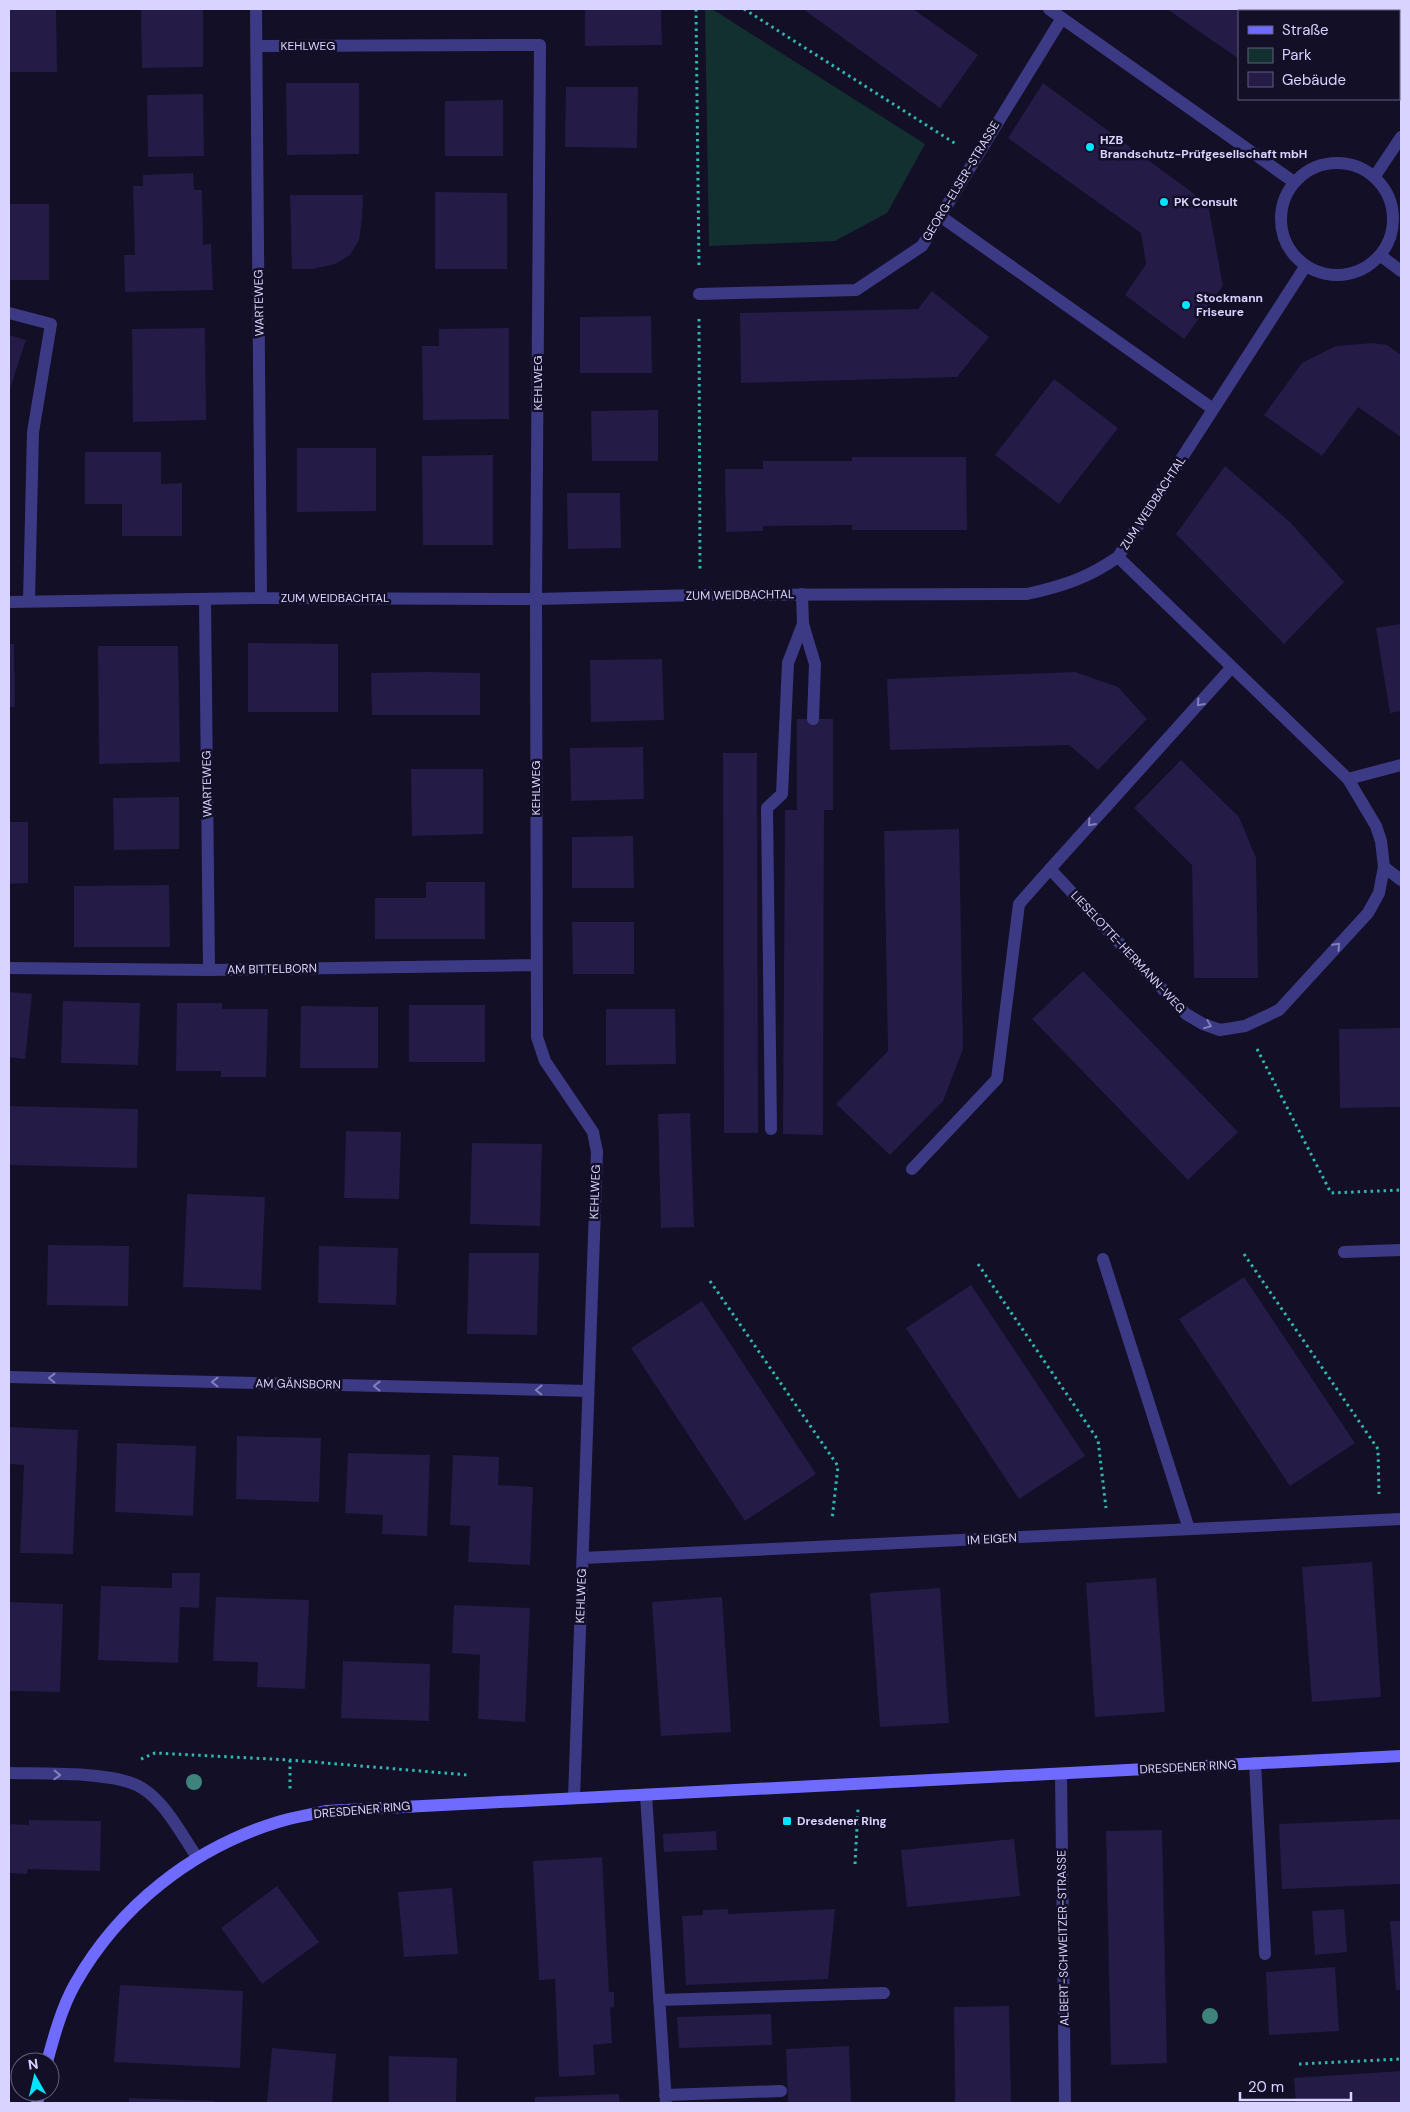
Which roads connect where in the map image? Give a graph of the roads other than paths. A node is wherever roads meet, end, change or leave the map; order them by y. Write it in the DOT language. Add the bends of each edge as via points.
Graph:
graph roads {
  1 [pos="256,9"];
  2 [pos="1049,9"];
  3 [pos="1062,18"];
  4 [pos="256,46"];
  5 [pos="1401,137"];
  6 [pos="1375,176"];
  7 [pos="1294,182"];
  8 [pos="940,216"];
  9 [pos="1381,256"];
  10 [pos="1305,266"];
  11 [pos="1401,271"];
  12 [pos="699,294"];
  13 [pos="9,313"];
  14 [pos="1213,409"];
  15 [pos="1118,557"];
  16 [pos="802,594"];
  17 [pos="262,598"];
  18 [pos="205,599"];
  19 [pos="536,599"];
  20 [pos="29,601"];
  21 [pos="9,602"];
  22 [pos="803,624"];
  23 [pos="1232,666"];
  24 [pos="813,719"];
  25 [pos="1401,765"];
  26 [pos="1348,779"];
  27 [pos="1384,867"];
  28 [pos="1050,869"];
  29 [pos="1401,880"];
  30 [pos="536,965"];
  31 [pos="9,968"];
  32 [pos="209,970"];
  33 [pos="771,1129"];
  34 [pos="912,1169"];
  35 [pos="1401,1250"];
  36 [pos="1344,1252"];
  37 [pos="1103,1259"];
  38 [pos="9,1377"];
  39 [pos="588,1391"];
  40 [pos="1401,1519"];
  41 [pos="1189,1529"];
  42 [pos="583,1558"];
  43 [pos="1401,1756"];
  44 [pos="1255,1763"];
  45 [pos="9,1773"];
  46 [pos="1061,1774"];
  47 [pos="646,1795"];
  48 [pos="574,1798"];
  49 [pos="197,1857"];
  50 [pos="1265,1954"];
  51 [pos="884,1993"];
  52 [pos="659,2000"];
  53 [pos="50,2052"];
  54 [pos="781,2091"];
  55 [pos="666,2099"];
  56 [pos="1065,2103"];
  1 -- 4 [label="street, WARTEWEG"];
  2 -- 3 [label="street"];
  3 -- 7 [label="street"];
  3 -- 8 [label="street, GEORG-ELSER-STRASSE"];
  4 -- 17 [label="street, WARTEWEG"];
  4 -- 19 [label="street, KEHLWEG" via="540,45"];
  5 -- 6 [label="street"];
  6 -- 7 [label="street" via="1342,162 1307,170"];
  6 -- 9 [label="street" via="1386,189 1393,206 1390,241"];
  7 -- 10 [label="street" via="1284,199 1280,217 1283,236 1292,253"];
  8 -- 12 [label="street, GEORG-ELSER-STRASSE" via="922,246 856,290"];
  8 -- 14 [label="street"];
  9 -- 10 [label="street" via="1353,274 1337,276"];
  9 -- 11 [label="street"];
  10 -- 14 [label="street, ZUM WEIDBACHTAL"];
  13 -- 20 [label="street" via="51,324 33,432"];
  14 -- 15 [label="street, ZUM WEIDBACHTAL"];
  15 -- 16 [label="street, ZUM WEIDBACHTAL" via="1065,585 1027,594"];
  15 -- 23 [label="street, LIESELOTTE-HERMANN-WEG"];
  16 -- 19 [label="street, ZUM WEIDBACHTAL"];
  16 -- 22 [label="street"];
  17 -- 18 [label="street, ZUM WEIDBACHTAL"];
  17 -- 19 [label="street, ZUM WEIDBACHTAL"];
  18 -- 20 [label="street, ZUM WEIDBACHTAL"];
  18 -- 32 [label="street, WARTEWEG"];
  19 -- 30 [label="street, KEHLWEG"];
  20 -- 21 [label="street, ZUM WEIDBACHTAL"];
  22 -- 24 [label="street" via="815,664"];
  22 -- 33 [label="street" via="788,662 782,794 767,808"];
  23 -- 26 [label="street, LIESELOTTE-HERMANN-WEG"];
  23 -- 28 [label="street, one-way"];
  25 -- 26 [label="street"];
  26 -- 27 [label="street, LIESELOTTE-HERMANN-WEG" via="1376,826"];
  28 -- 27 [label="street, LIESELOTTE-HERMANN-WEG, one-way" via="1186,1014 1220,1030 1246,1026 1279,1010 1368,913 1379,893"];
  27 -- 29 [label="street"];
  28 -- 34 [label="street" via="1019,904 997,1079"];
  30 -- 32 [label="street, AM BITTELBORN"];
  30 -- 39 [label="street, KEHLWEG" via="537,1037 545,1061 593,1132 596,1152"];
  31 -- 32 [label="street, AM BITTELBORN"];
  35 -- 36 [label="street"];
  37 -- 41 [label="street"];
  39 -- 38 [label="street, AM GÄNSBORN, one-way"];
  39 -- 42 [label="street, KEHLWEG"];
  40 -- 41 [label="street, IM EIGEN"];
  41 -- 42 [label="street, IM EIGEN"];
  42 -- 48 [label="street, KEHLWEG"];
  43 -- 44 [label="main road, DRESDENER RING"];
  44 -- 46 [label="main road, DRESDENER RING"];
  44 -- 50 [label="street"];
  45 -- 49 [label="street, one-way" via="100,1776 142,1787 159,1803"];
  46 -- 47 [label="main road, DRESDENER RING"];
  46 -- 56 [label="street, ALBERT-SCHWEITZER-STRASSE"];
  47 -- 48 [label="main road, DRESDENER RING"];
  47 -- 52 [label="street"];
  48 -- 49 [label="main road, DRESDENER RING" via="326,1811 277,1822"];
  49 -- 53 [label="main road, DRESDENER RING" via="129,1911 95,1953 74,1985"];
  51 -- 52 [label="street"];
  52 -- 55 [label="street"];
  54 -- 55 [label="street"];
}
